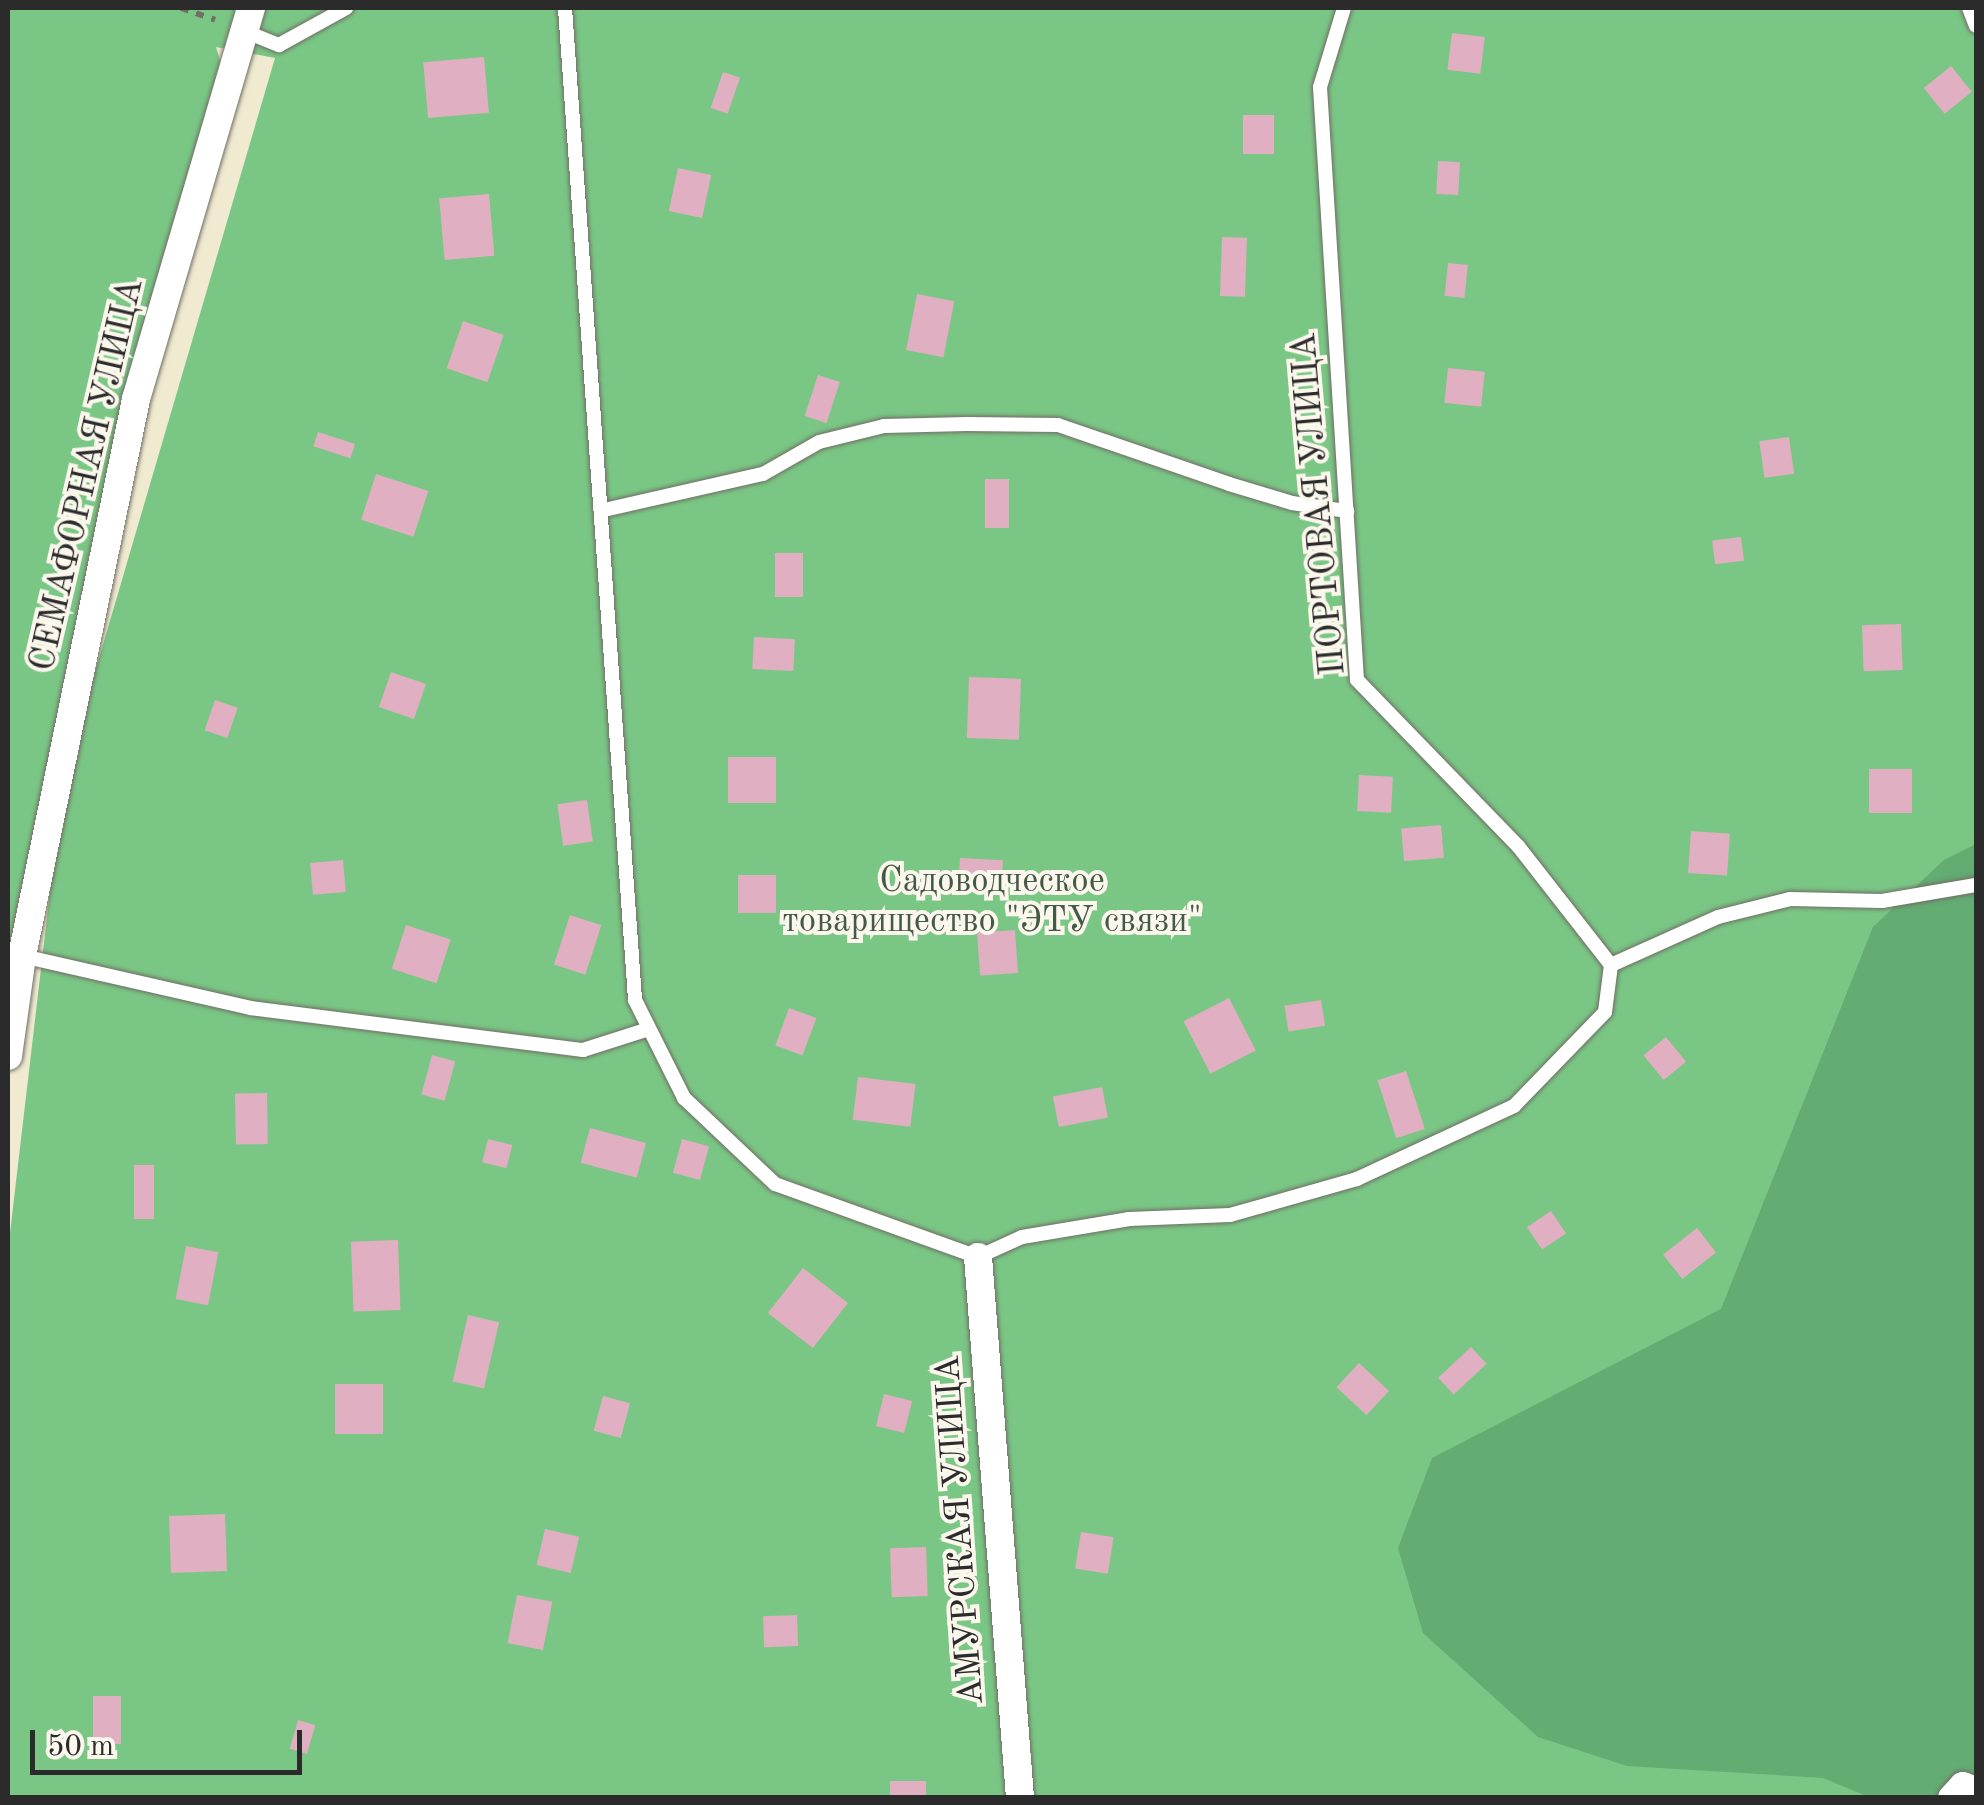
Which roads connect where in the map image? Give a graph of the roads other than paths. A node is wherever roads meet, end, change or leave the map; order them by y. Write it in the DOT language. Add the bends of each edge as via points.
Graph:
graph roads {
  1 [pos="346,8"];
  2 [pos="565,8"];
  3 [pos="1344,8"];
  4 [pos="1969,8"];
  5 [pos="248,19"];
  6 [pos="1976,26"];
  7 [pos="604,510"];
  8 [pos="1346,511"];
  9 [pos="1976,886"];
  10 [pos="22,956"];
  11 [pos="1611,965"];
  12 [pos="650,1029"];
  13 [pos="8,1056"];
  14 [pos="978,1257"];
  15 [pos="1976,1791"];
  16 [pos="1020,1798"];
  17 [pos="1952,1798"];
  1 -- 5 [label="lane, СЕМАФОРНАЯ УЛИЦА" via="279,46"];
  2 -- 7 [label="lane"];
  3 -- 8 [label="lane, ПОРТОВАЯ УЛИЦА" via="1320,88"];
  4 -- 6 [label="lane"];
  5 -- 10 [label="street, СЕМАФОРНАЯ УЛИЦА" via="136,399"];
  7 -- 8 [label="lane" via="762,474 819,442 884,426 967,424 1058,426 1292,503"];
  7 -- 12 [label="lane" via="635,1000"];
  8 -- 11 [label="lane, ПОРТОВАЯ УЛИЦА" via="1357,680 1518,846"];
  9 -- 11 [label="lane" via="1882,901 1790,899 1718,917"];
  10 -- 12 [label="lane" via="250,1008 583,1050"];
  10 -- 13 [label="street, СЕМАФОРНАЯ УЛИЦА"];
  11 -- 14 [label="lane" via="1605,1012 1514,1106 1357,1179 1230,1215 1129,1220 1022,1237"];
  12 -- 14 [label="lane" via="684,1098 775,1184"];
  14 -- 16 [label="street, АМУРСКАЯ УЛИЦА"];
  15 -- 17 [label="street" via="1963,1786"];
}
